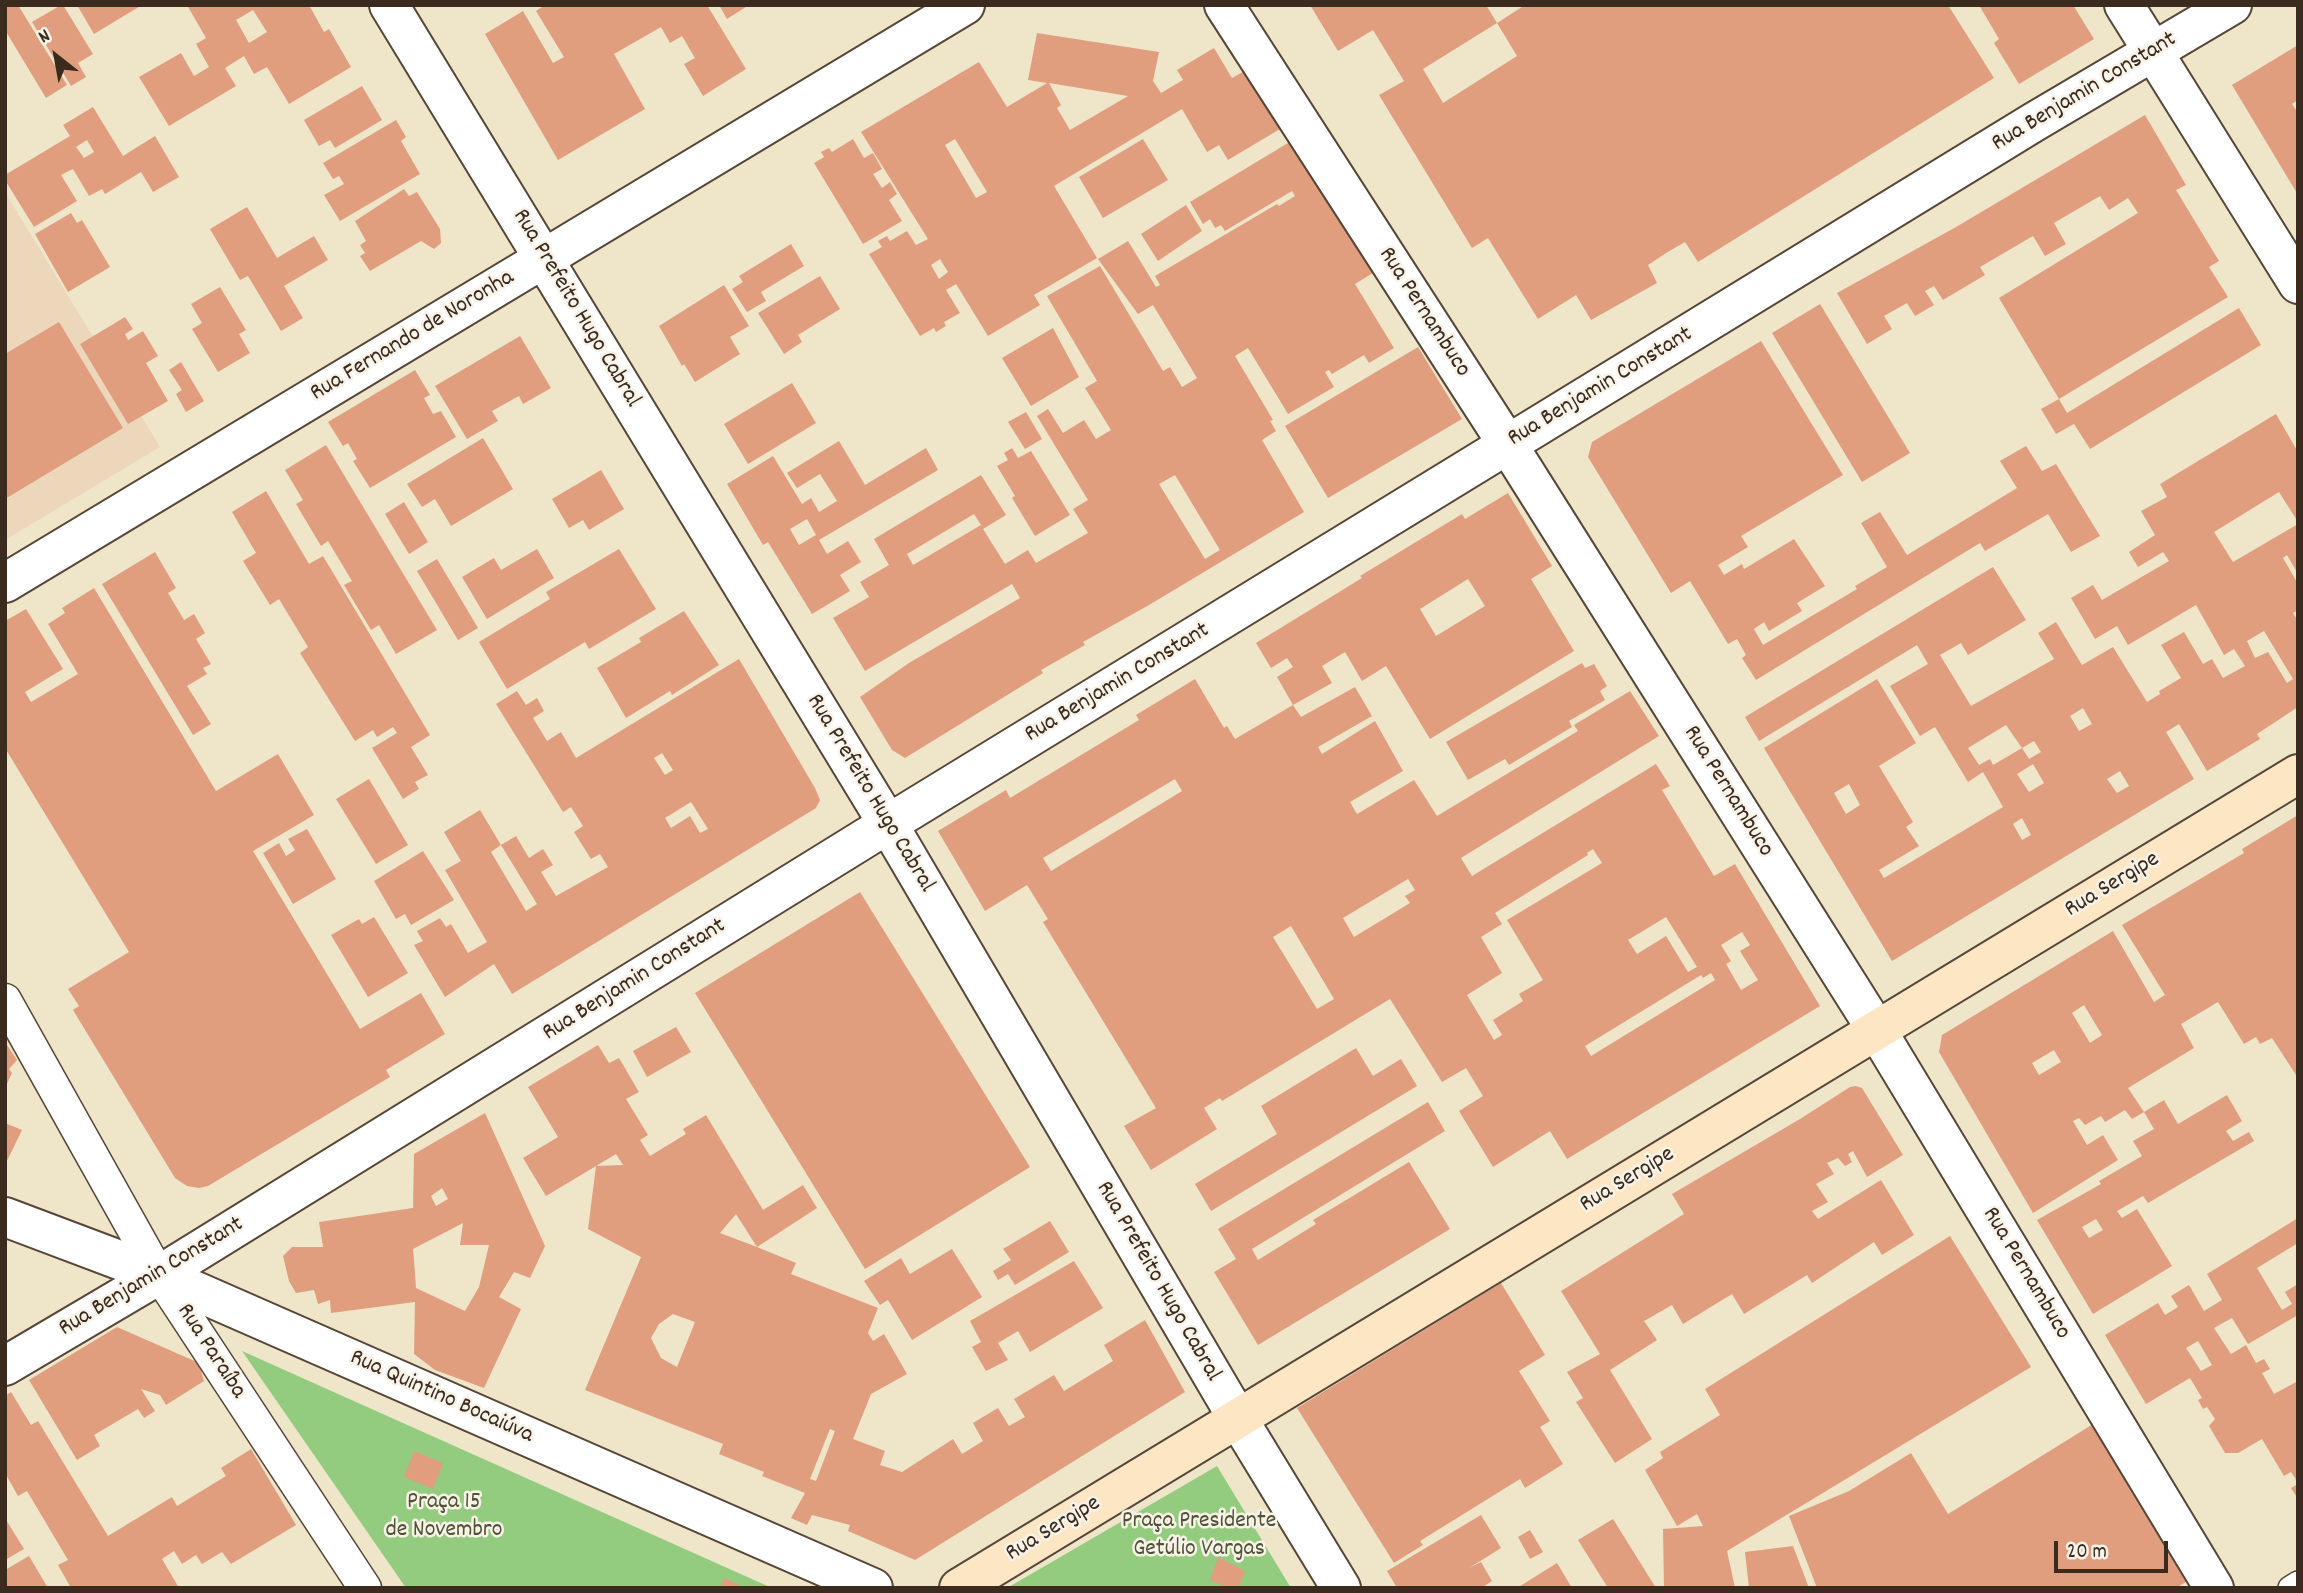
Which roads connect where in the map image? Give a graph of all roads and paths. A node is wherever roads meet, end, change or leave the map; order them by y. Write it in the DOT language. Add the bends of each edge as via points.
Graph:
graph roads {
  1 [pos="389,5"];
  2 [pos="965,5"];
  3 [pos="1224,5"];
  4 [pos="2123,5"];
  5 [pos="2232,5"];
  6 [pos="2153,52"];
  7 [pos="544,258"];
  8 [pos="2298,284"];
  9 [pos="1508,445"];
  10 [pos="5,583"];
  11 [pos="2298,774"];
  12 [pos="888,824"];
  13 [pos="5,1000"];
  14 [pos="1876,1029"];
  15 [pos="5,1217"];
  16 [pos="159,1275"];
  17 [pos="5,1366"];
  18 [pos="1238,1419"];
  19 [pos="2298,1583"];
  20 [pos="365,1588"];
  21 [pos="873,1588"];
  22 [pos="959,1588"];
  23 [pos="1341,1588"];
  24 [pos="2214,1588"];
  25 [pos="2290,1588"];
  1 -- 7 [label="street, Rua Prefeito Hugo Cabral"];
  2 -- 7 [label="street, Rua Fernando de Noronha"];
  3 -- 9 [label="street, Rua Pernambuco"];
  4 -- 6 [label="street"];
  5 -- 6 [label="street, Rua Benjamin Constant"];
  6 -- 8 [label="street"];
  6 -- 9 [label="street, Rua Benjamin Constant"];
  7 -- 10 [label="street, Rua Fernando de Noronha"];
  7 -- 12 [label="street, Rua Prefeito Hugo Cabral"];
  9 -- 12 [label="street, Rua Benjamin Constant"];
  9 -- 14 [label="street, Rua Pernambuco"];
  11 -- 14 [label="main road, Rua Sergipe"];
  12 -- 16 [label="street, Rua Benjamin Constant"];
  12 -- 18 [label="street, Rua Prefeito Hugo Cabral"];
  13 -- 16 [label="street, Rua Paraíba"];
  14 -- 18 [label="main road, Rua Sergipe"];
  14 -- 24 [label="street, Rua Pernambuco"];
  15 -- 16 [label="street, Rua Quintino Bocaiúva"];
  16 -- 17 [label="street, Rua Benjamin Constant"];
  16 -- 20 [label="street, Rua Paraíba"];
  16 -- 21 [label="street, Rua Quintino Bocaiúva"];
  18 -- 22 [label="main road, Rua Sergipe"];
  18 -- 23 [label="street, Rua Prefeito Hugo Cabral"];
  19 -- 25 [label="street"];
}
